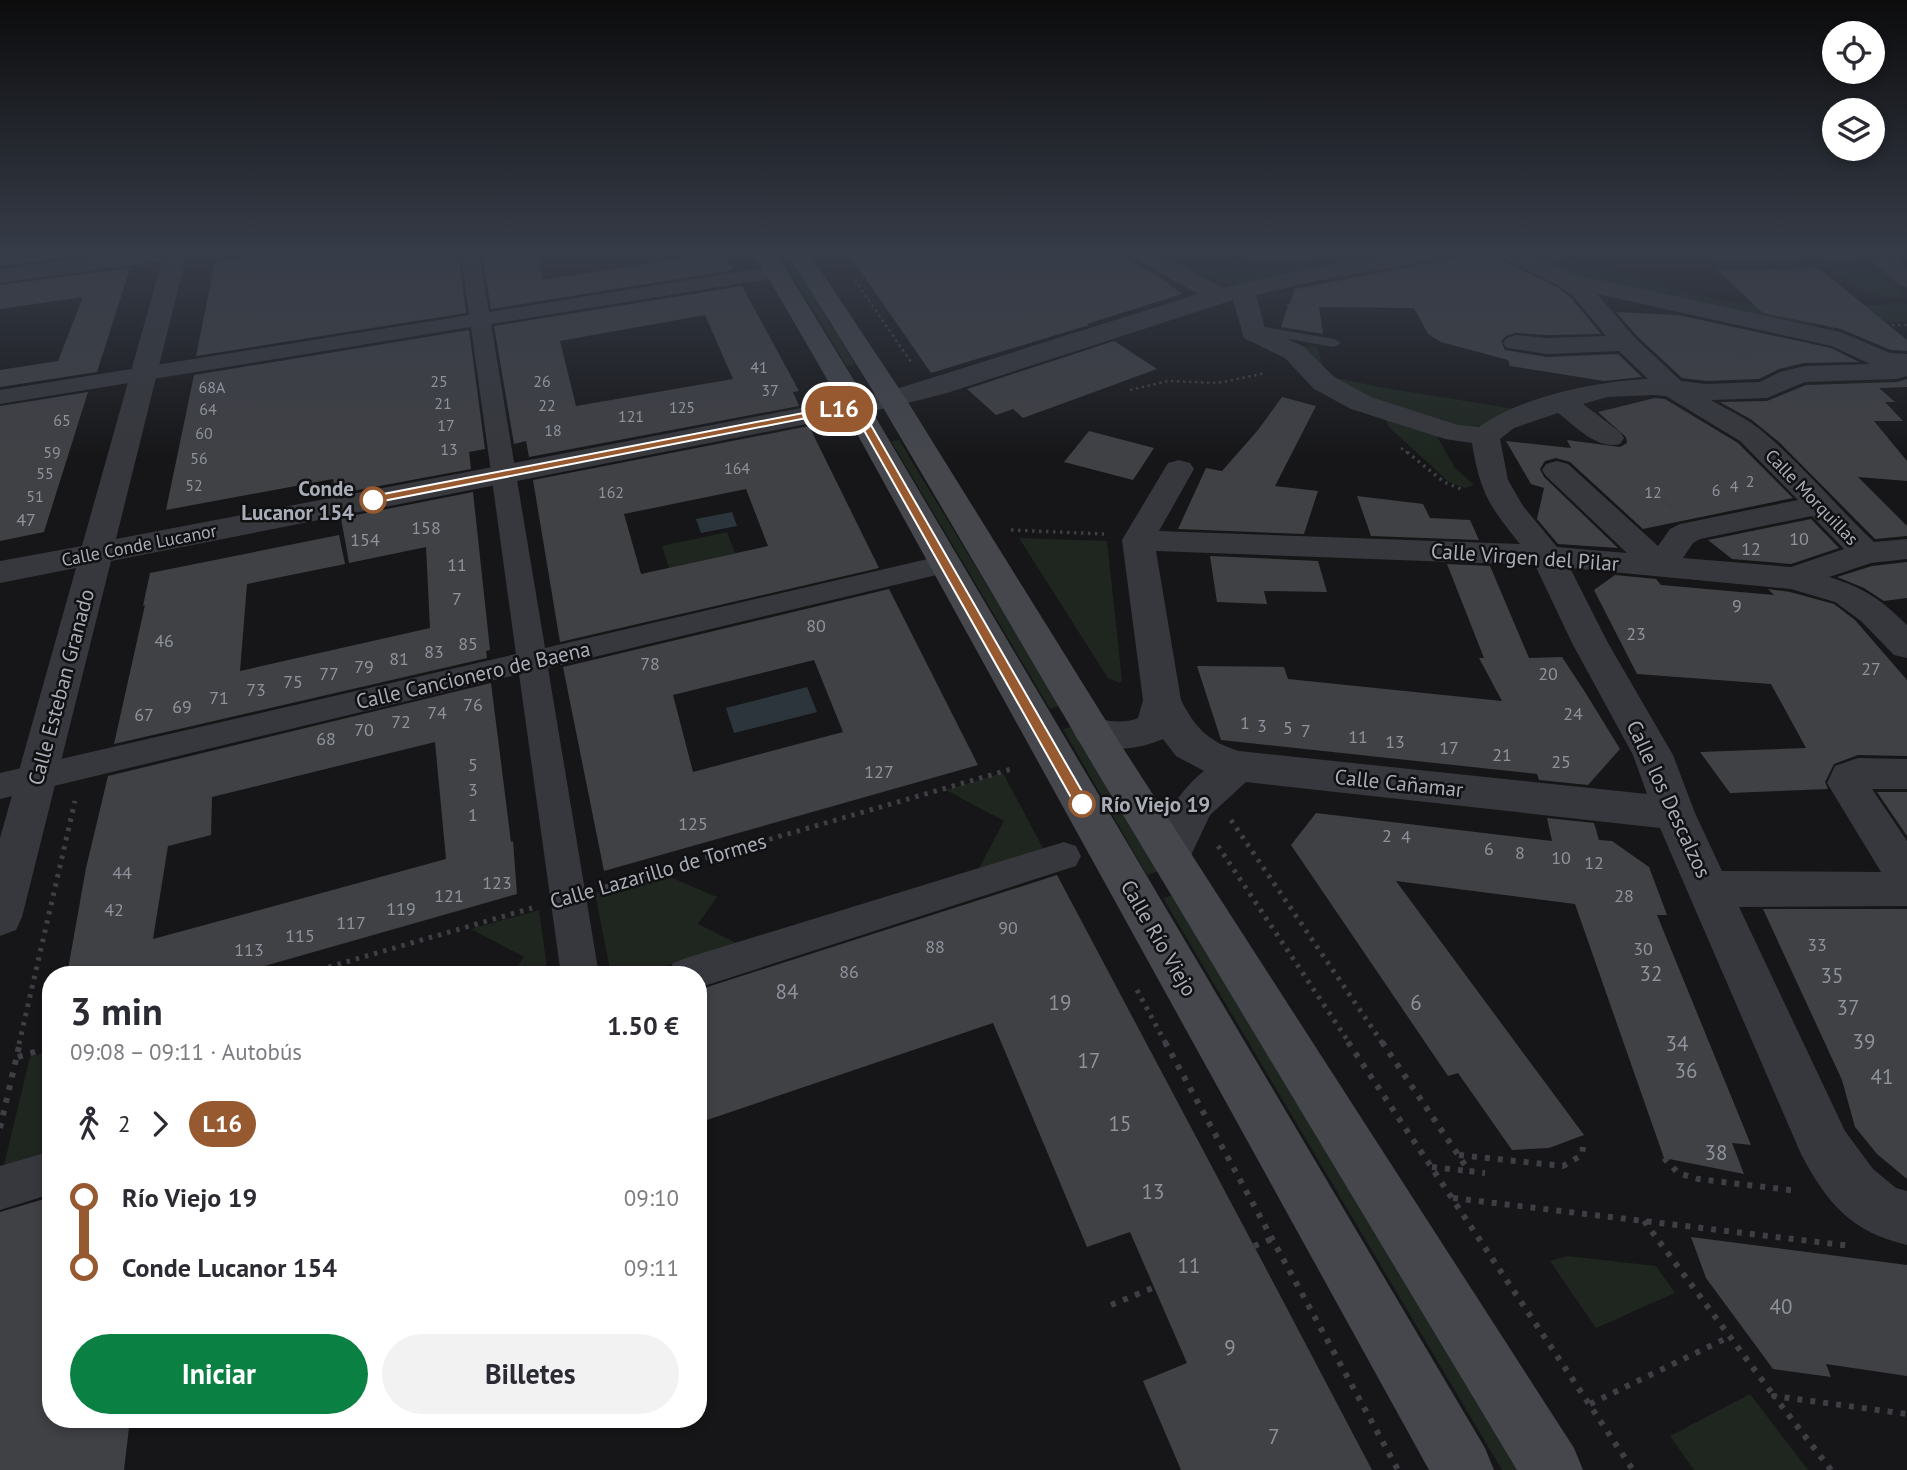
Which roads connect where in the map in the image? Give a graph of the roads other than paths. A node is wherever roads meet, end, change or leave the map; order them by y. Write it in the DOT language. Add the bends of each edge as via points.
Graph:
graph roads {
  1 [pos="164,322"];
  2 [pos="470,322"];
  3 [pos="480,322"];
  4 [pos="814,322"];
  5 [pos="833,322"];
  6 [pos="1140,322"];
  7 [pos="1248,322"];
  8 [pos="1607,322"];
  9 [pos="1756,322"];
  10 [pos="1253,329"];
  11 [pos="1334,343"];
  12 [pos="1516,343"];
  13 [pos="1626,343"];
  14 [pos="1547,346"];
  15 [pos="1896,362"];
  16 [pos="144,374"];
  17 [pos="1907,380"];
  18 [pos="1673,389"];
  19 [pos="0,397"];
  20 [pos="1575,398"];
  21 [pos="873,402"];
  22 [pos="1485,436"];
  23 [pos="1611,438"];
  24 [pos="1179,468"];
  25 [pos="1557,470"];
  26 [pos="504,474"];
  27 [pos="1819,505"];
  28 [pos="1127,537"];
  29 [pos="1907,549"];
  30 [pos="97,553"];
  31 [pos="1867,553"];
  32 [pos="1547,556"];
  33 [pos="945,564"];
  34 [pos="1661,567"];
  35 [pos="0,572"];
  36 [pos="1793,578"];
  37 [pos="1907,646"];
  38 [pos="531,661"];
  39 [pos="1162,699"];
  40 [pos="1092,731"];
  41 [pos="1240,766"];
  42 [pos="1907,774"];
  43 [pos="37,777"];
  44 [pos="0,786"];
  45 [pos="1674,813"];
  46 [pos="1191,846"];
  47 [pos="1064,856"];
  48 [pos="1907,876"];
  49 [pos="1907,887"];
  50 [pos="1710,889"];
  51 [pos="0,918"];
  52 [pos="579,966"];
  53 [pos="707,968"];
  54 [pos="42,1175"];
  55 [pos="0,1188"];
  56 [pos="1886,1233"];
  57 [pos="1463,1470"];
  58 [pos="1552,1470"];
  1 -- 16 [label="street, Calle Esteban Granado"];
  2 -- 16 [label="street"];
  3 -- 26 [label="street"];
  4 -- 21 [label="main road, Calle Río Viejo"];
  5 -- 21 [label="main road, Calle Río Viejo"];
  6 -- 21 [label="street, Calle Conde Lucanor"];
  7 -- 10 [label="street"];
  8 -- 13 [label="street, Calle Morquillas"];
  9 -- 15 [label="street" via="1840,340"];
  10 -- 11 [label="lane"];
  10 -- 22 [label="street" via="1294,352 1324,383 1361,403 1455,433"];
  12 -- 14 [label="street"];
  13 -- 14 [label="street"];
  13 -- 18 [label="street, Calle Morquillas"];
  14 -- 20 [label="street" via="1559,353"];
  15 -- 17 [label="street"];
  15 -- 18 [label="street" via="1881,372 1802,374 1767,390"];
  16 -- 19 [label="street"];
  16 -- 30 [label="street, Calle Esteban Granado"];
  18 -- 20 [label="street" via="1607,389"];
  18 -- 27 [label="street, Calle Morquillas" via="1750,435"];
  20 -- 22 [label="street" via="1504,422"];
  20 -- 23 [label="street"];
  21 -- 26 [label="street, Calle Conde Lucanor"];
  21 -- 33 [label="main road, Calle Río Viejo"];
  21 -- 40 [label="main road, Calle Río Viejo"];
  22 -- 32 [label="street, Calle los Descalzos" via="1493,481 1508,510"];
  24 -- 28 [label="street"];
  25 -- 34 [label="street"];
  26 -- 30 [label="street, Calle Conde Lucanor"];
  26 -- 38 [label="street"];
  27 -- 31 [label="street, Calle Morquillas"];
  27 -- 34 [label="street" via="1691,531 1681,536"];
  28 -- 32 [label="street, Calle Virgen del Pilar"];
  28 -- 39 [label="street"];
  29 -- 31 [label="street, Calle Virgen del Pilar"];
  30 -- 35 [label="street, Calle Conde Lucanor"];
  30 -- 43 [label="street, Calle Esteban Granado"];
  31 -- 36 [label="street, Calle Virgen del Pilar"];
  32 -- 34 [label="street, Calle Virgen del Pilar"];
  32 -- 45 [label="street, Calle los Descalzos" via="1653,755"];
  33 -- 38 [label="street, Calle Cancionero de Baena"];
  33 -- 57 [label="main road, Calle Río Viejo"];
  34 -- 36 [label="street, Calle Virgen del Pilar"];
  36 -- 37 [label="street" via="1847,594"];
  38 -- 43 [label="street, Calle Cancionero de Baena"];
  38 -- 52 [label="street"];
  39 -- 40 [label="street" via="1154,727 1142,733 1126,738"];
  39 -- 41 [label="street" via="1190,746"];
  40 -- 46 [label="main road, Calle Río Viejo"];
  41 -- 45 [label="street, Calle Cañamar"];
  41 -- 46 [label="street" via="1201,796 1182,820"];
  42 -- 48 [label="street" via="1858,773 1847,783"];
  43 -- 44 [label="street, Calle Cancionero de Baena"];
  43 -- 51 [label="street, Calle Esteban Granado"];
  45 -- 50 [label="street, Calle los Descalzos"];
  46 -- 58 [label="main road, Calle Río Viejo"];
  47 -- 53 [label="street"];
  49 -- 50 [label="street"];
  50 -- 56 [label="street, Calle los Descalzos" via="1837,1169 1863,1197 1896,1216"];
  54 -- 55 [label="street"];
}
